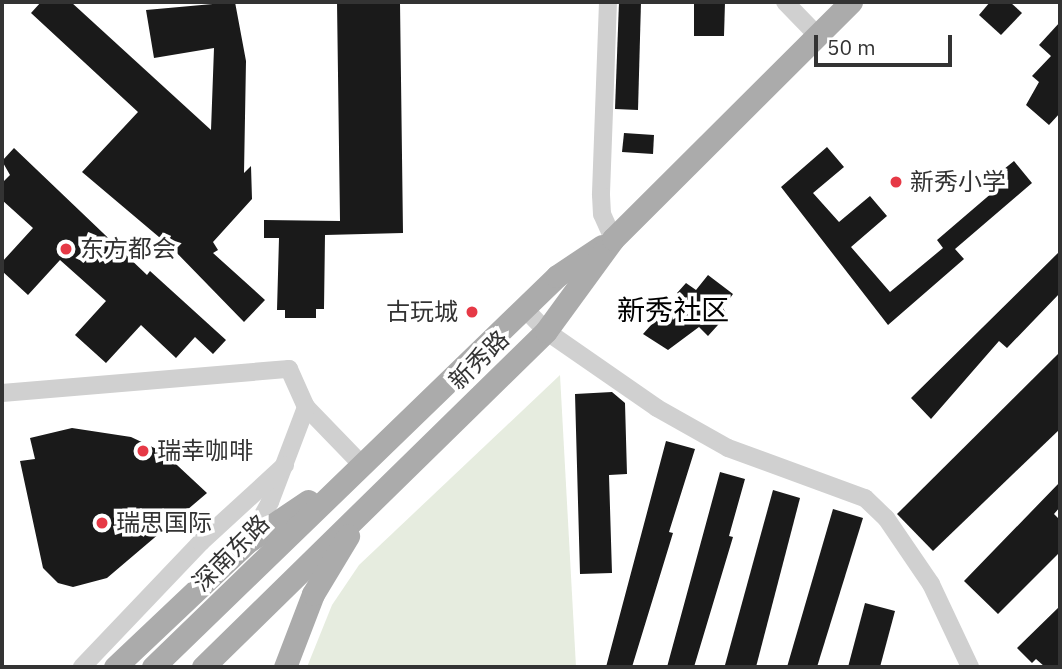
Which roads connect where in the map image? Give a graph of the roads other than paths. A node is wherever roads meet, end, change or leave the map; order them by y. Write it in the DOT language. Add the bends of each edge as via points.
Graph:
graph roads {
  1 [pos="608,2"];
  2 [pos="785,2"];
  3 [pos="851,2"];
  4 [pos="817,35"];
  5 [pos="613,239"];
  6 [pos="524,308"];
  7 [pos="546,331"];
  8 [pos="2,393"];
  9 [pos="306,407"];
  10 [pos="285,465"];
  11 [pos="353,470"];
  12 [pos="366,506"];
  13 [pos="246,543"];
  14 [pos="82,667"];
  15 [pos="115,667"];
  16 [pos="153,667"];
  17 [pos="203,667"];
  18 [pos="285,667"];
  19 [pos="970,667"];
  1 -- 5 [label="street" via="601,195 602,214"];
  2 -- 4 [label="street"];
  3 -- 4 [label="main road, 新秀路"];
  4 -- 5 [label="main road, 新秀路"];
  5 -- 6 [label="main road, 新秀路" via="556,276"];
  5 -- 7 [label="main road, 新秀路"];
  6 -- 7 [label="street"];
  6 -- 11 [label="main road, 新秀路"];
  7 -- 12 [label="main road, 新秀路"];
  7 -- 19 [label="street" via="657,408 728,448 865,498 886,518 931,584"];
  8 -- 9 [label="street" via="289,369"];
  9 -- 10 [label="street"];
  9 -- 11 [label="street"];
  10 -- 13 [label="street"];
  10 -- 14 [label="street" via="207,535"];
  11 -- 13 [label="main road"];
  11 -- 16 [label="main road, 深南东路"];
  12 -- 17 [label="main road"];
  12 -- 18 [label="main road" via="313,594"];
  13 -- 15 [label="main road"];
}
